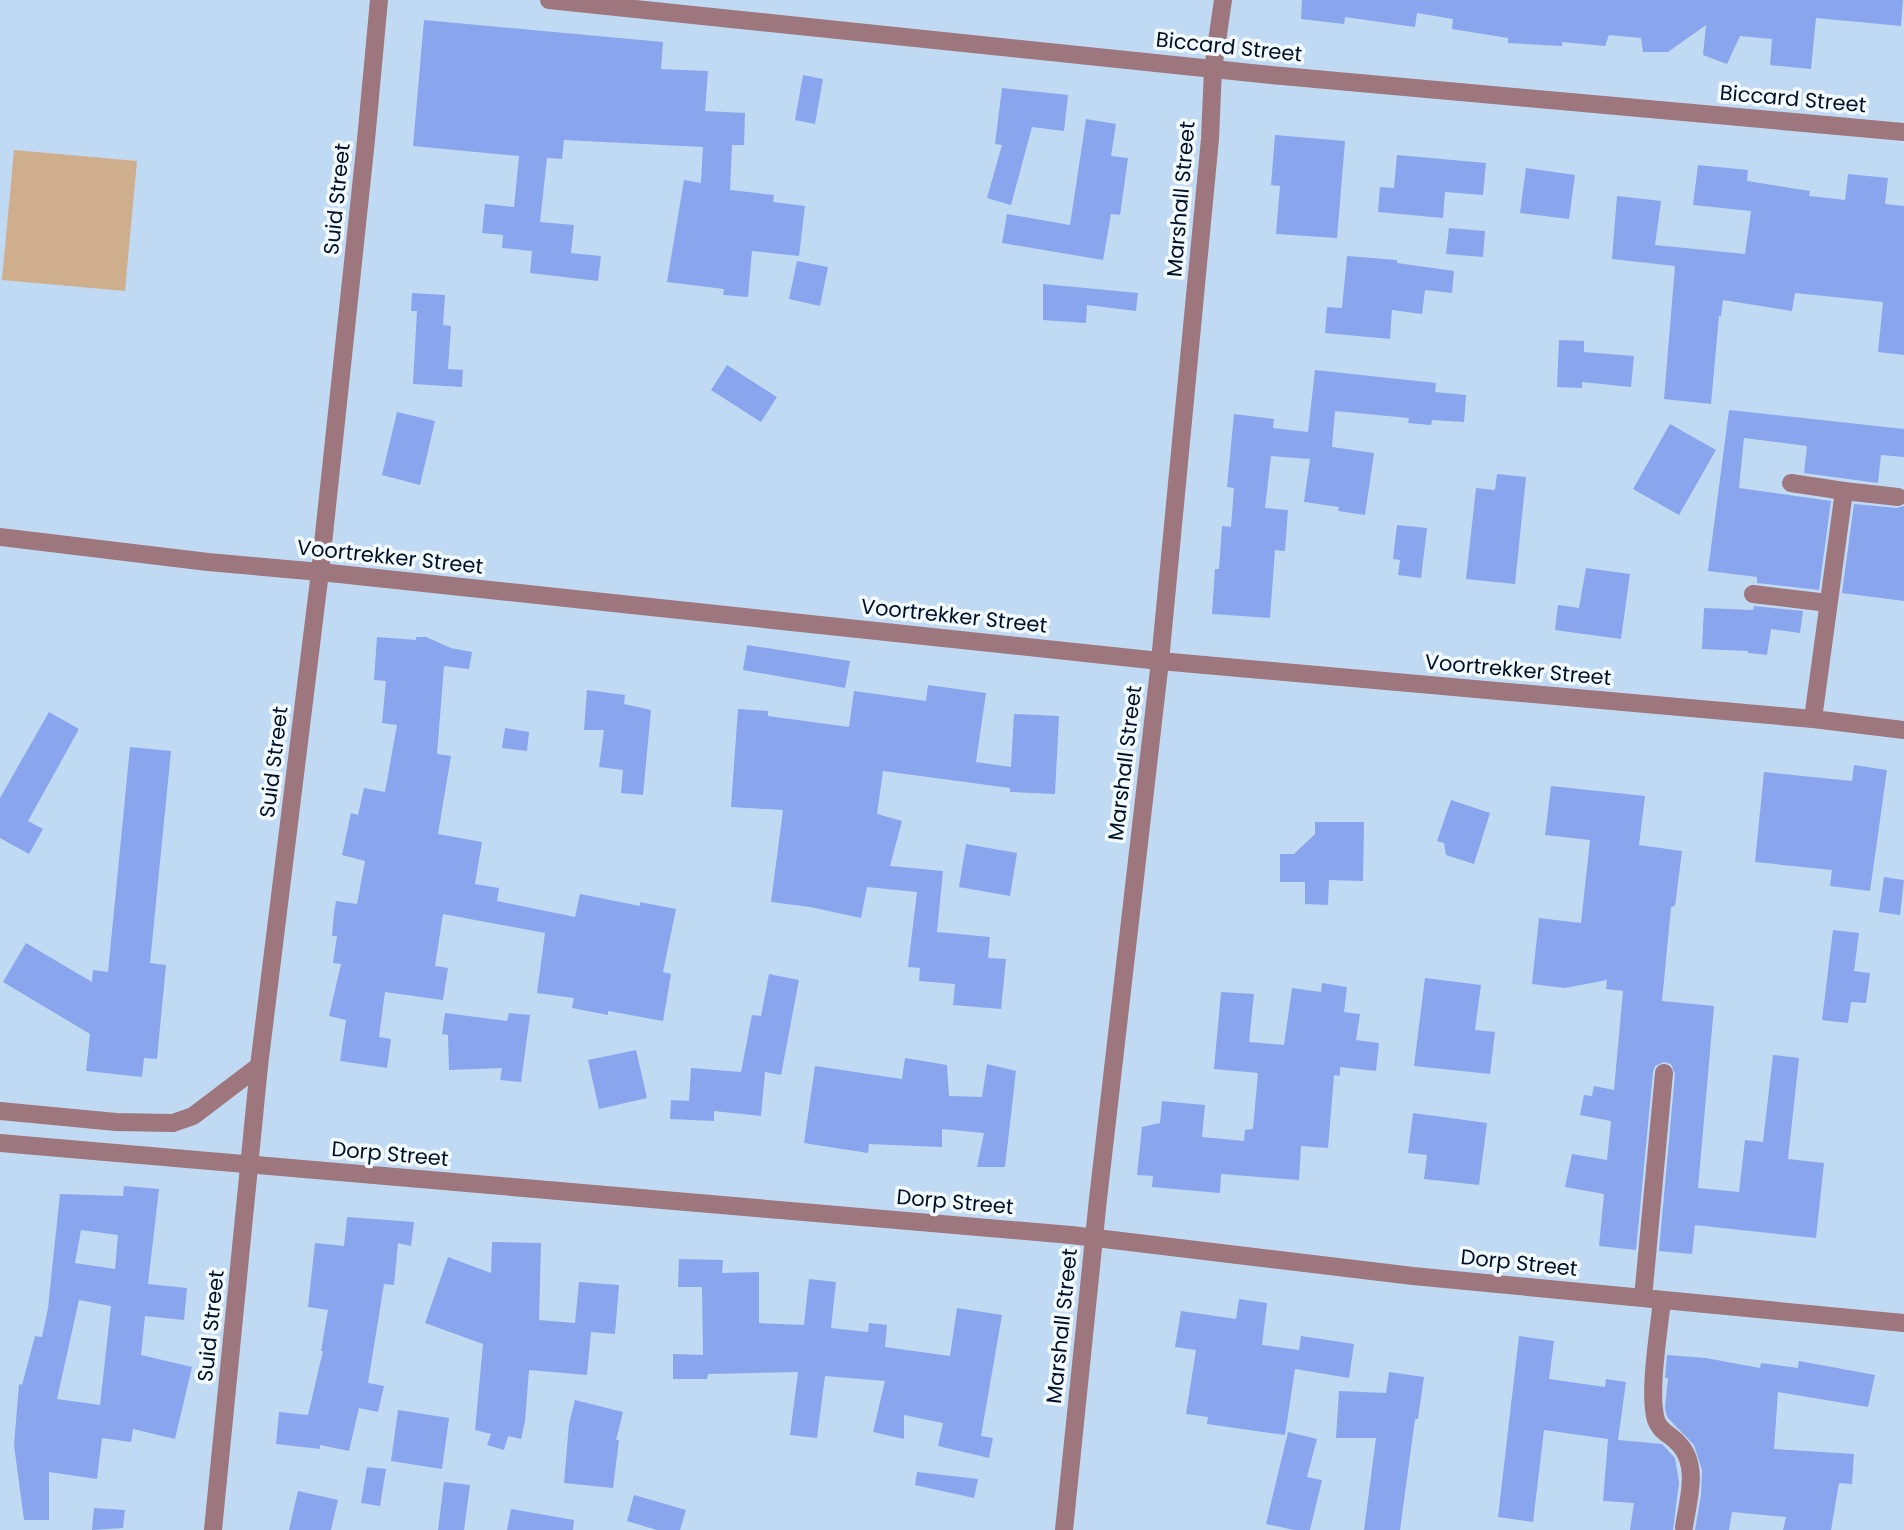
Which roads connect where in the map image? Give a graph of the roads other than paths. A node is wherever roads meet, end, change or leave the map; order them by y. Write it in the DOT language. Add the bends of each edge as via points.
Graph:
graph roads {
  1 [pos="379,0"];
  2 [pos="549,0"];
  3 [pos="1223,0"];
  4 [pos="1213,69"];
  5 [pos="1904,132"];
  6 [pos="1791,483"];
  7 [pos="1844,491"];
  8 [pos="1898,497"];
  9 [pos="0,537"];
  10 [pos="320,572"];
  11 [pos="1754,594"];
  12 [pos="1828,603"];
  13 [pos="1160,661"];
  14 [pos="1812,719"];
  15 [pos="1904,730"];
  16 [pos="259,1066"];
  17 [pos="1664,1073"];
  18 [pos="0,1111"];
  19 [pos="0,1143"];
  20 [pos="251,1165"];
  21 [pos="1094,1237"];
  22 [pos="1643,1298"];
  23 [pos="1662,1300"];
  24 [pos="1904,1324"];
  25 [pos="1684,1527"];
  26 [pos="213,1530"];
  27 [pos="1064,1530"];
  1 -- 10 [label="street, Suid Street"];
  2 -- 4 [label="street, Biccard Street"];
  3 -- 4 [label="street, Marshall Street"];
  4 -- 5 [label="street, Biccard Street"];
  4 -- 13 [label="street, Marshall Street" via="1209,153"];
  6 -- 7 [label="street"];
  7 -- 8 [label="street"];
  7 -- 12 [label="street"];
  9 -- 10 [label="street, Voortrekker Street"];
  10 -- 13 [label="street, Voortrekker Street"];
  10 -- 16 [label="street, Suid Street"];
  11 -- 12 [label="street"];
  12 -- 14 [label="street"];
  13 -- 14 [label="street, Voortrekker Street"];
  13 -- 21 [label="street, Marshall Street"];
  14 -- 15 [label="street, Voortrekker Street"];
  16 -- 18 [label="street" via="193,1116 173,1123"];
  16 -- 20 [label="street, Suid Street"];
  17 -- 22 [label="street"];
  19 -- 20 [label="street, Dorp Street"];
  20 -- 21 [label="street, Dorp Street"];
  20 -- 26 [label="street, Suid Street"];
  21 -- 22 [label="street, Dorp Street" via="1413,1276"];
  21 -- 27 [label="street, Marshall Street"];
  22 -- 23 [label="street, Dorp Street"];
  23 -- 24 [label="street, Dorp Street"];
  23 -- 25 [label="street" via="1653,1398 1659,1428 1678,1443 1690,1463"];
}
